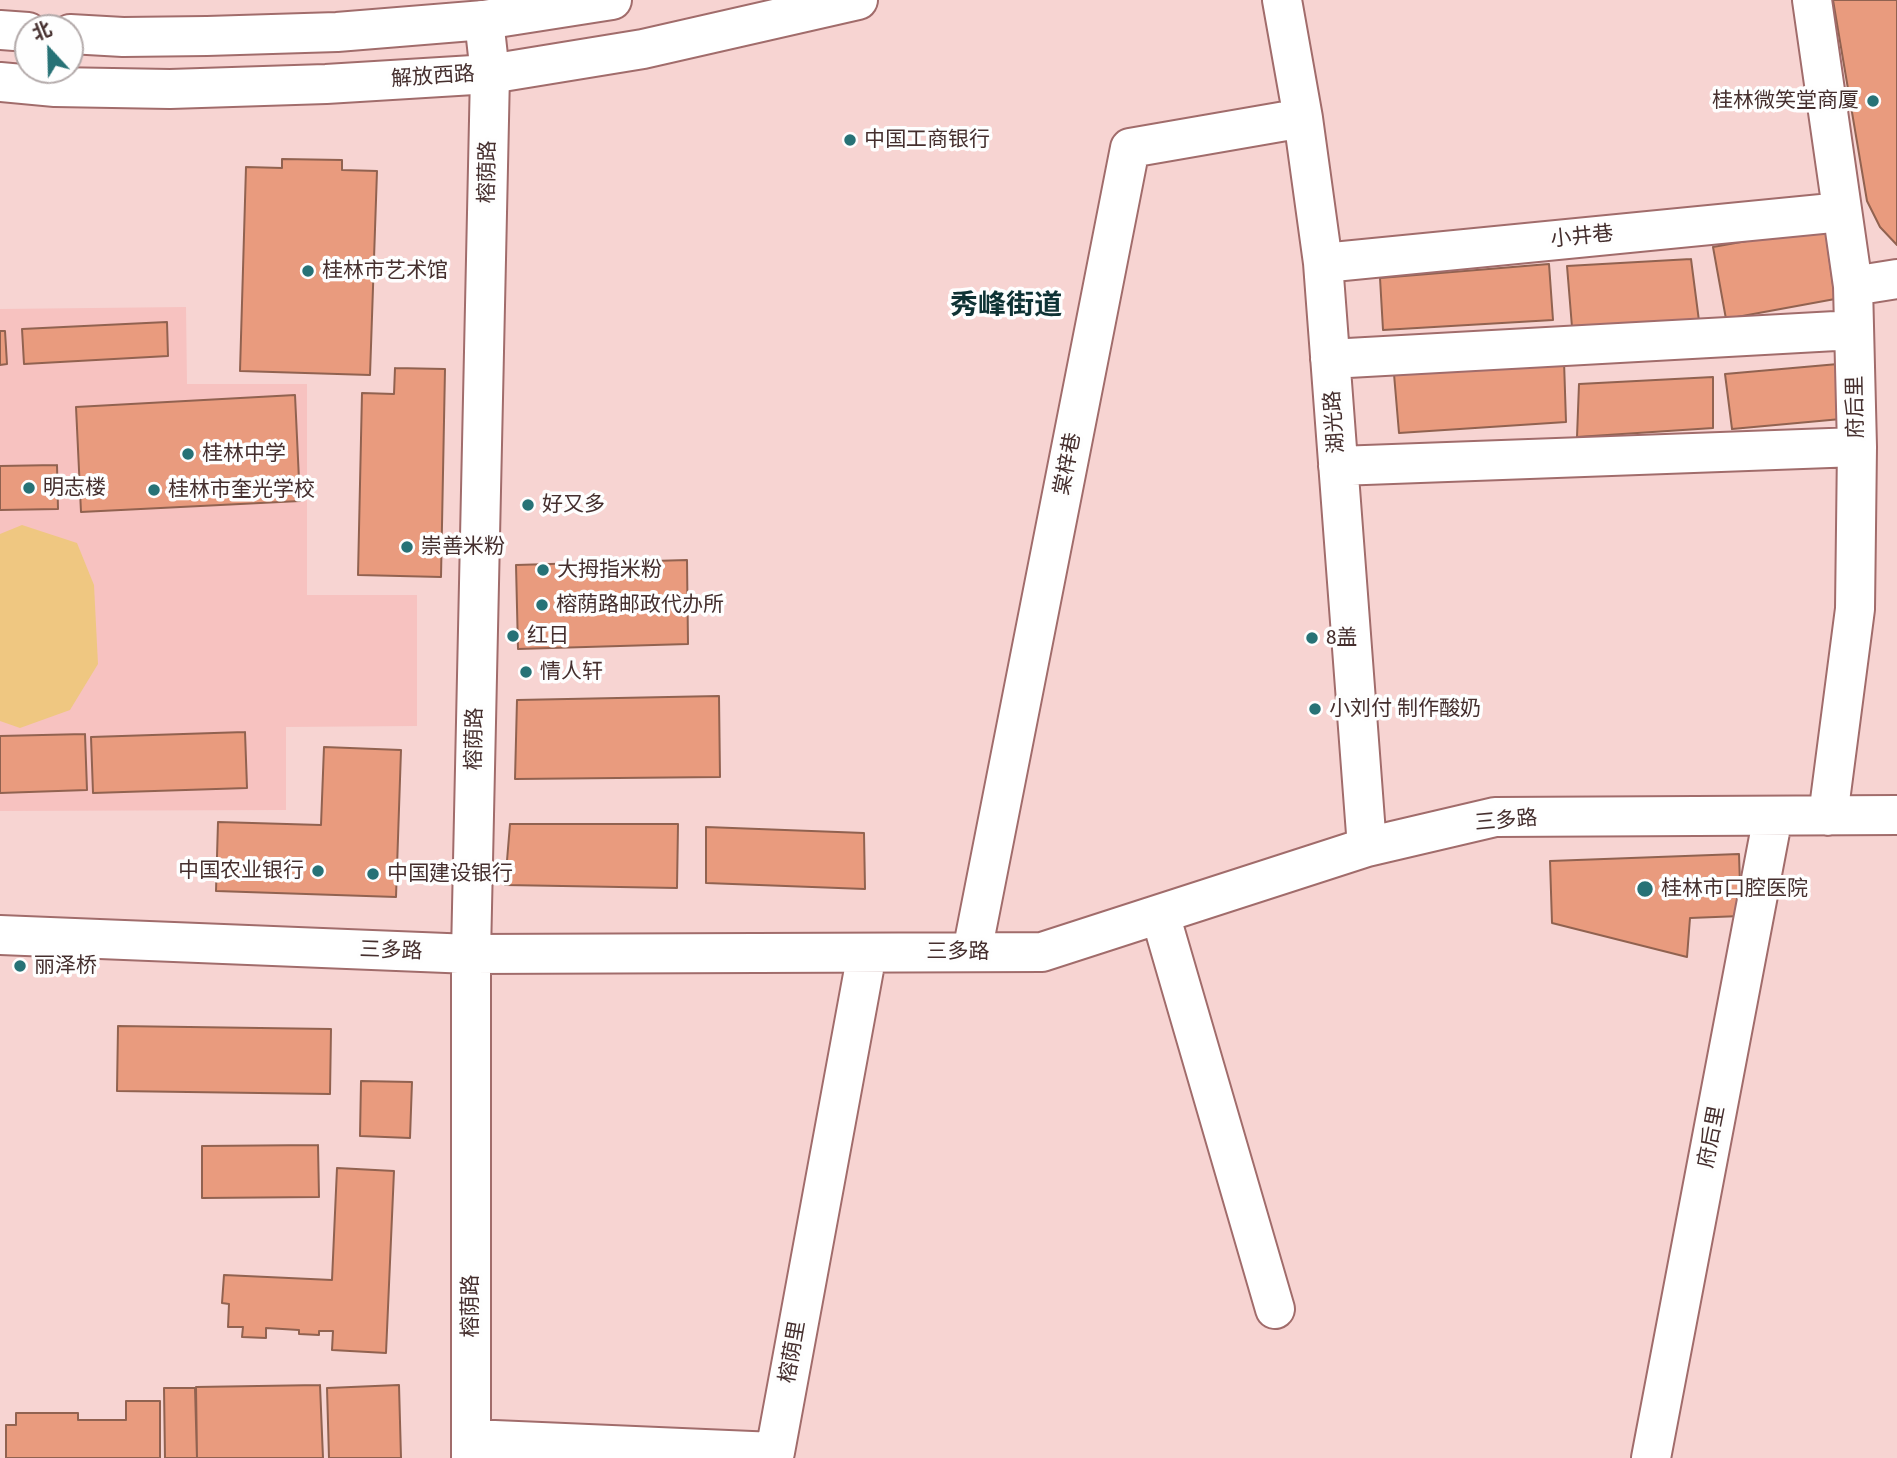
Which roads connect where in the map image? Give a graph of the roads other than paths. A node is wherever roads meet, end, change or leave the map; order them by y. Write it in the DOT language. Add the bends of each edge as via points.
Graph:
graph roads {
  1 [pos="612,0"];
  2 [pos="858,0"];
  3 [pos="1282,0"];
  4 [pos="1812,0"];
  5 [pos="484,20"];
  6 [pos="84,35"];
  7 [pos="491,74"];
  8 [pos="0,82"];
  9 [pos="1303,118"];
  10 [pos="1842,212"];
  11 [pos="1323,263"];
  12 [pos="1897,279"];
  13 [pos="1853,286"];
  14 [pos="1854,330"];
  15 [pos="1330,359"];
  16 [pos="1857,447"];
  17 [pos="1338,466"];
  18 [pos="1897,815"];
  19 [pos="1773,816"];
  20 [pos="1828,816"];
  21 [pos="1367,847"];
  22 [pos="1160,914"];
  23 [pos="0,935"];
  24 [pos="867,953"];
  25 [pos="972,953"];
  26 [pos="471,954"];
  27 [pos="1275,1310"];
  28 [pos="471,1448"];
  29 [pos="1651,1458"];
  1 -- 5 [label="street"];
  2 -- 7 [label="street, 解放西路" via="643,49"];
  3 -- 9 [label="street, 湖光路"];
  4 -- 10 [label="street, 府后里"];
  5 -- 6 [label="street" via="337,32"];
  5 -- 7 [label="street, 榕荫路"];
  7 -- 8 [label="street, 解放西路" via="170,89"];
  7 -- 26 [label="street, 榕荫路"];
  9 -- 11 [label="street, 湖光路"];
  9 -- 25 [label="street, 棠梓巷" via="1130,148"];
  10 -- 11 [label="street, 小井巷"];
  10 -- 13 [label="street, 府后里"];
  11 -- 15 [label="street, 湖光路"];
  12 -- 13 [label="street"];
  13 -- 14 [label="street, 府后里"];
  14 -- 15 [label="street"];
  14 -- 16 [label="street, 府后里"];
  15 -- 17 [label="street, 湖光路"];
  16 -- 17 [label="street"];
  16 -- 20 [label="street, 府后里" via="1855,609"];
  17 -- 21 [label="street, 湖光路"];
  18 -- 20 [label="street, 三多路"];
  19 -- 20 [label="street, 三多路"];
  19 -- 21 [label="street, 三多路" via="1495,817"];
  19 -- 29 [label="street, 府后里"];
  21 -- 22 [label="street, 三多路"];
  22 -- 25 [label="street, 三多路" via="1042,952"];
  22 -- 27 [label="street"];
  23 -- 26 [label="street, 三多路"];
  24 -- 25 [label="street, 三多路"];
  24 -- 26 [label="street, 三多路"];
  24 -- 28 [label="street, 榕荫里" via="775,1452"];
  26 -- 28 [label="street, 榕荫路"];
}
